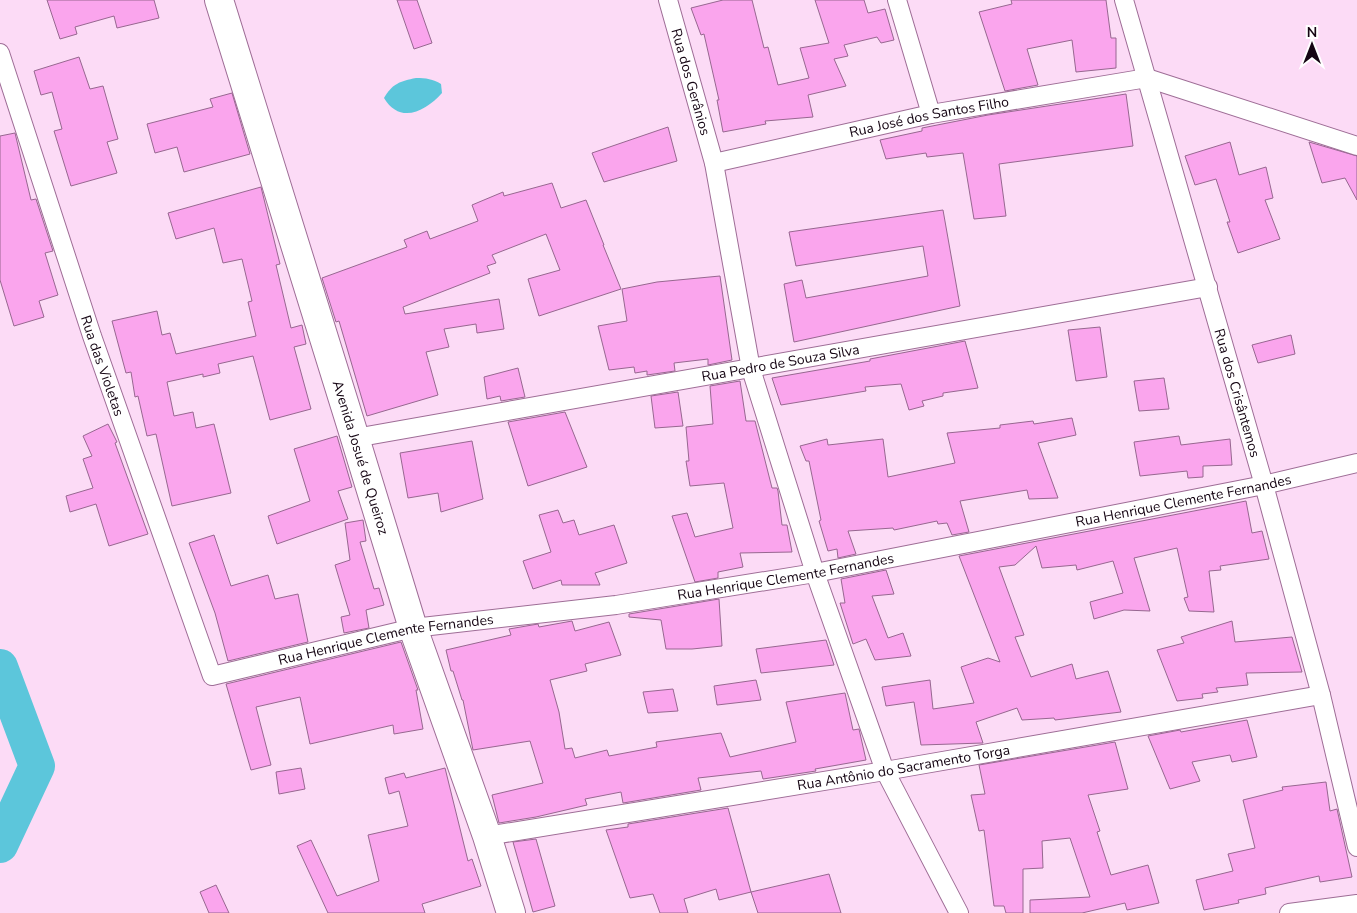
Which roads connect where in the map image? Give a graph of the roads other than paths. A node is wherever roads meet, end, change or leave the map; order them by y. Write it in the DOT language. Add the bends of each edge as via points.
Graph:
graph roads {
  1 [pos="219,0"];
  2 [pos="668,0"];
  3 [pos="897,0"];
  4 [pos="1124,0"];
  5 [pos="0,53"];
  6 [pos="1147,78"];
  7 [pos="931,114"];
  8 [pos="1357,146"];
  9 [pos="714,163"];
  10 [pos="1208,287"];
  11 [pos="751,369"];
  12 [pos="355,438"];
  13 [pos="1357,463"];
  14 [pos="1264,485"];
  15 [pos="815,572"];
  16 [pos="413,628"];
  17 [pos="212,676"];
  18 [pos="1321,694"];
  19 [pos="885,771"];
  20 [pos="487,836"];
  21 [pos="1357,847"];
  22 [pos="1357,904"];
  23 [pos="511,913"];
  24 [pos="959,913"];
  25 [pos="1289,913"];
  1 -- 12 [label="main road, Avenida Josué de Queiroz"];
  2 -- 9 [label="street, Rua dos Gerânios"];
  3 -- 7 [label="street"];
  4 -- 6 [label="street, Rua dos Crisântemos"];
  5 -- 17 [label="street, Rua das Violetas" via="92,336"];
  6 -- 7 [label="street, Rua José dos Santos Filho"];
  6 -- 8 [label="street"];
  6 -- 10 [label="street, Rua dos Crisântemos"];
  7 -- 9 [label="street, Rua José dos Santos Filho"];
  9 -- 11 [label="street, Rua dos Gerânios"];
  10 -- 11 [label="street, Rua Pedro de Souza Silva"];
  10 -- 14 [label="street, Rua dos Crisântemos"];
  11 -- 12 [label="street, Rua Pedro de Souza Silva"];
  11 -- 15 [label="street, Rua dos Gerânios"];
  12 -- 16 [label="main road, Avenida Josué de Queiroz"];
  13 -- 14 [label="street, Rua Henrique Clemente Fernandes"];
  14 -- 15 [label="street, Rua Henrique Clemente Fernandes"];
  14 -- 18 [label="street, Rua dos Crisântemos"];
  15 -- 16 [label="street, Rua Henrique Clemente Fernandes" via="616,605"];
  15 -- 19 [label="street, Rua dos Gerânios"];
  16 -- 17 [label="street, Rua Henrique Clemente Fernandes"];
  16 -- 20 [label="main road, Avenida Josué de Queiroz"];
  18 -- 19 [label="street, Rua Antônio do Sacramento Torga"];
  18 -- 21 [label="street, Rua dos Crisântemos"];
  19 -- 20 [label="street, Rua Antônio do Sacramento Torga"];
  19 -- 24 [label="street, Rua dos Gerânios"];
  20 -- 23 [label="main road, Avenida Josué de Queiroz"];
  22 -- 25 [label="street"];
}
